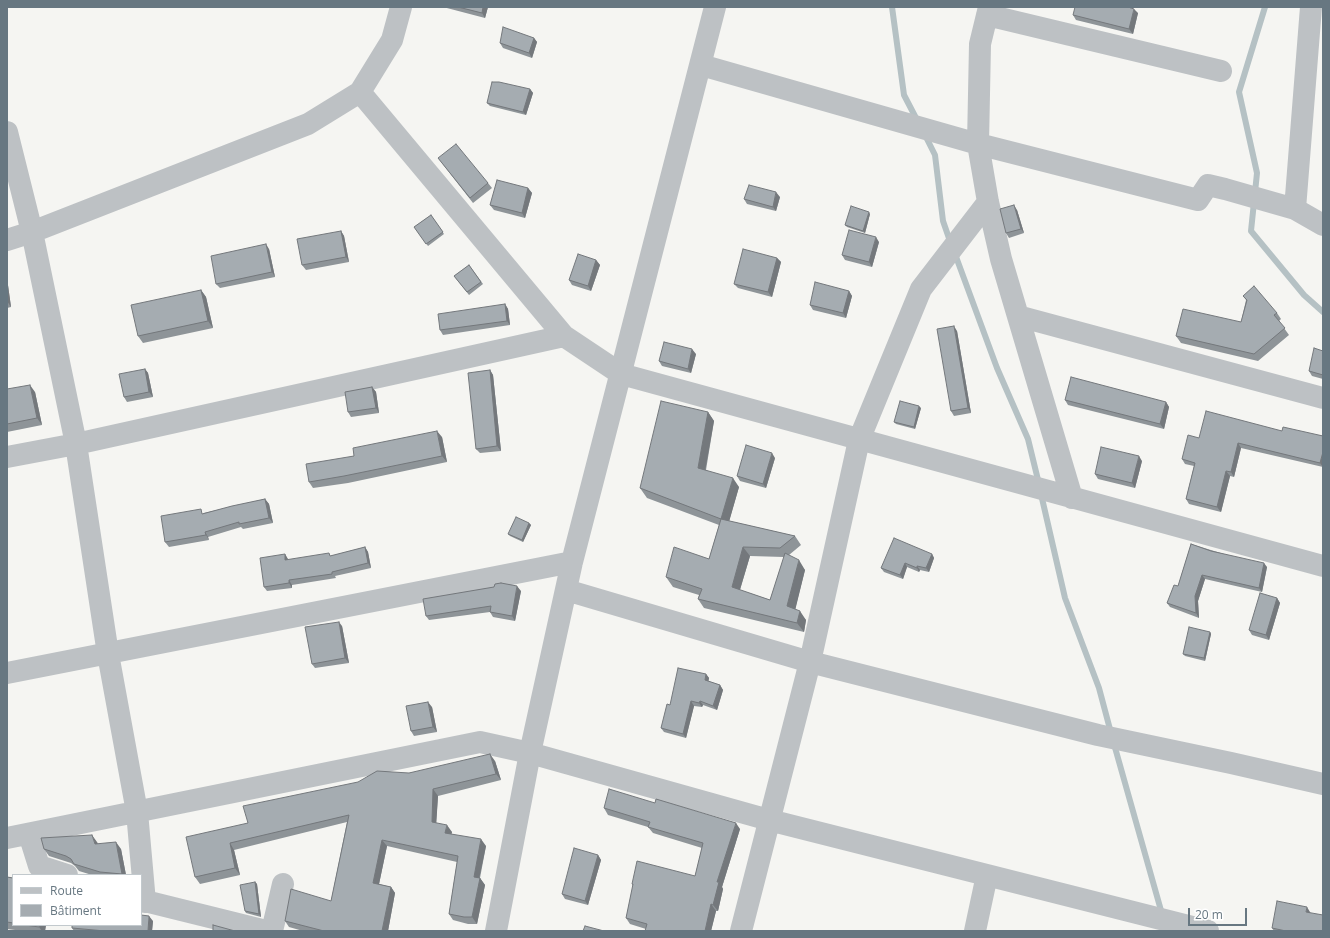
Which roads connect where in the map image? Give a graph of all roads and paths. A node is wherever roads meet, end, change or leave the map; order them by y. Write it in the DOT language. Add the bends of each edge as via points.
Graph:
graph roads {
  1 [pos="401,7"];
  2 [pos="715,7"];
  3 [pos="1311,7"];
  4 [pos="988,11"];
  5 [pos="701,65"];
  6 [pos="1221,71"];
  7 [pos="360,92"];
  8 [pos="7,132"];
  9 [pos="978,144"];
  10 [pos="988,202"];
  11 [pos="1295,209"];
  12 [pos="1323,225"];
  13 [pos="32,232"];
  14 [pos="7,240"];
  15 [pos="1018,316"];
  16 [pos="564,336"];
  17 [pos="621,374"];
  18 [pos="1323,398"];
  19 [pos="859,440"];
  20 [pos="76,444"];
  21 [pos="7,457"];
  22 [pos="1072,498"];
  23 [pos="572,562"];
  24 [pos="1323,566"];
  25 [pos="566,590"];
  26 [pos="108,654"];
  27 [pos="810,662"];
  28 [pos="7,673"];
  29 [pos="530,753"];
  30 [pos="1323,784"];
  31 [pos="137,812"];
  32 [pos="769,820"];
  33 [pos="29,834"];
  34 [pos="7,838"];
  35 [pos="64,874"];
  36 [pos="141,874"];
  37 [pos="987,875"];
  38 [pos="283,884"];
  39 [pos="142,886"];
  40 [pos="143,901"];
  41 [pos="266,931"];
  42 [pos="272,931"];
  43 [pos="496,931"];
  44 [pos="741,931"];
  45 [pos="975,931"];
  46 [pos="1208,931"];
  1 -- 7 [label="street" via="392,40"];
  2 -- 5 [label="street"];
  3 -- 11 [label="street"];
  4 -- 6 [label="street"];
  4 -- 9 [label="street" via="980,44"];
  5 -- 9 [label="street"];
  5 -- 17 [label="street"];
  7 -- 13 [label="street" via="308,124"];
  7 -- 16 [label="street"];
  8 -- 13 [label="street"];
  9 -- 10 [label="street"];
  9 -- 11 [label="street" via="1198,200 1208,185"];
  10 -- 15 [label="street"];
  10 -- 19 [label="street" via="921,289"];
  11 -- 12 [label="street"];
  13 -- 14 [label="street"];
  13 -- 20 [label="street"];
  15 -- 18 [label="street"];
  15 -- 22 [label="street"];
  16 -- 17 [label="street"];
  16 -- 20 [label="street"];
  17 -- 19 [label="street"];
  17 -- 23 [label="street"];
  19 -- 22 [label="street"];
  19 -- 27 [label="street"];
  20 -- 21 [label="street"];
  20 -- 26 [label="street"];
  22 -- 24 [label="street"];
  23 -- 25 [label="street"];
  23 -- 26 [label="street"];
  25 -- 27 [label="street"];
  25 -- 29 [label="street"];
  26 -- 28 [label="street"];
  26 -- 31 [label="street"];
  27 -- 30 [label="street" via="1098,735"];
  27 -- 32 [label="street"];
  29 -- 31 [label="street" via="480,742"];
  29 -- 32 [label="street"];
  29 -- 43 [label="street"];
  31 -- 33 [label="street"];
  31 -- 36 [label="street"];
  32 -- 37 [label="street"];
  32 -- 44 [label="street"];
  33 -- 34 [label="street"];
  33 -- 35 [label="street" via="39,866"];
  37 -- 45 [label="street"];
  37 -- 46 [label="street"];
  38 -- 42 [label="street"];
  39 -- 40 [label="street"];
  40 -- 41 [label="street"];
}
